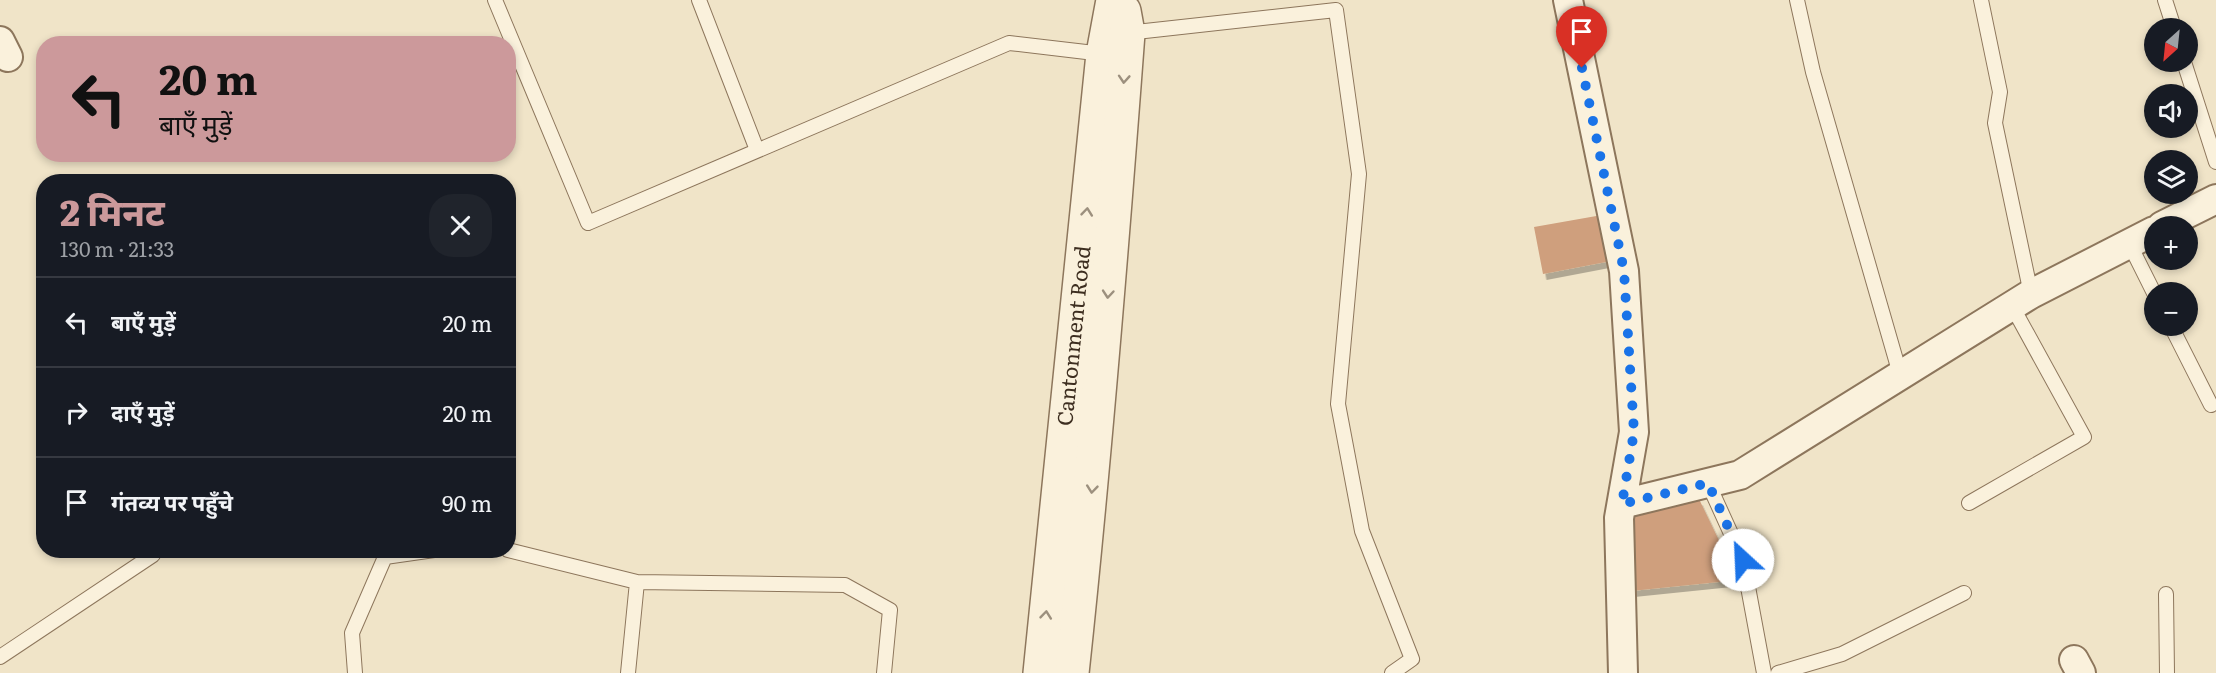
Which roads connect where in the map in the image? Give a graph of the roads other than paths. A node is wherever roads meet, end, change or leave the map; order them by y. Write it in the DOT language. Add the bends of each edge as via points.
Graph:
graph roads {
  1 [pos="495,0"];
  2 [pos="699,0"];
  3 [pos="1113,0"];
  4 [pos="1122,0"];
  5 [pos="1568,0"];
  6 [pos="1797,0"];
  7 [pos="1981,0"];
  8 [pos="2168,1"];
  9 [pos="2172,18"];
  10 [pos="510,36"];
  11 [pos="1112,41"];
  12 [pos="516,50"];
  13 [pos="2187,72"];
  14 [pos="758,150"];
  15 [pos="2216,162"];
  16 [pos="2216,199"];
  17 [pos="2182,216"];
  18 [pos="2144,236"];
  19 [pos="2129,243"];
  20 [pos="2148,282"];
  21 [pos="2021,300"];
  22 [pos="2176,336"];
  23 [pos="1900,374"];
  24 [pos="2211,405"];
  25 [pos="1708,483"];
  26 [pos="1970,503"];
  27 [pos="1622,504"];
  28 [pos="516,552"];
  29 [pos="148,558"];
  30 [pos="385,558"];
  31 [pos="637,582"];
  32 [pos="1964,593"];
  33 [pos="2166,594"];
  34 [pos="0,657"];
  35 [pos="1413,666"];
  36 [pos="355,673"];
  37 [pos="628,673"];
  38 [pos="884,673"];
  39 [pos="1040,673"];
  40 [pos="1072,673"];
  41 [pos="1392,673"];
  42 [pos="1623,673"];
  43 [pos="1764,673"];
  44 [pos="1778,673"];
  45 [pos="2167,673"];
  1 -- 10 [label="lane"];
  2 -- 14 [label="lane"];
  3 -- 11 [label="street, Cantonment Road"];
  4 -- 11 [label="street, Cantonment Road"];
  5 -- 27 [label="street" via="1624,271 1634,432"];
  6 -- 23 [label="lane" via="1813,72"];
  7 -- 21 [label="lane" via="2000,92 1995,123"];
  8 -- 9 [label="lane"];
  11 -- 14 [label="lane" via="1009,43"];
  11 -- 35 [label="lane" via="1336,10 1359,174 1338,404 1362,531"];
  39 -- 11 [label="street, Cantonment Road, one-way"];
  11 -- 40 [label="street, Cantonment Road, one-way" via="1095,453"];
  12 -- 14 [label="lane" via="588,223"];
  13 -- 15 [label="lane"];
  16 -- 17 [label="street"];
  18 -- 19 [label="street"];
  19 -- 20 [label="lane"];
  19 -- 21 [label="street"];
  21 -- 23 [label="street"];
  21 -- 26 [label="lane" via="2084,437"];
  22 -- 24 [label="lane"];
  23 -- 25 [label="street" via="1740,475"];
  25 -- 27 [label="street"];
  25 -- 43 [label="lane" via="1743,560"];
  27 -- 42 [label="street" via="1619,518"];
  28 -- 31 [label="lane"];
  29 -- 34 [label="lane"];
  30 -- 36 [label="lane" via="352,633"];
  31 -- 37 [label="lane"];
  31 -- 38 [label="lane" via="845,585 890,610"];
  32 -- 44 [label="lane" via="1842,654"];
  33 -- 45 [label="lane"];
  35 -- 41 [label="lane"];
}
